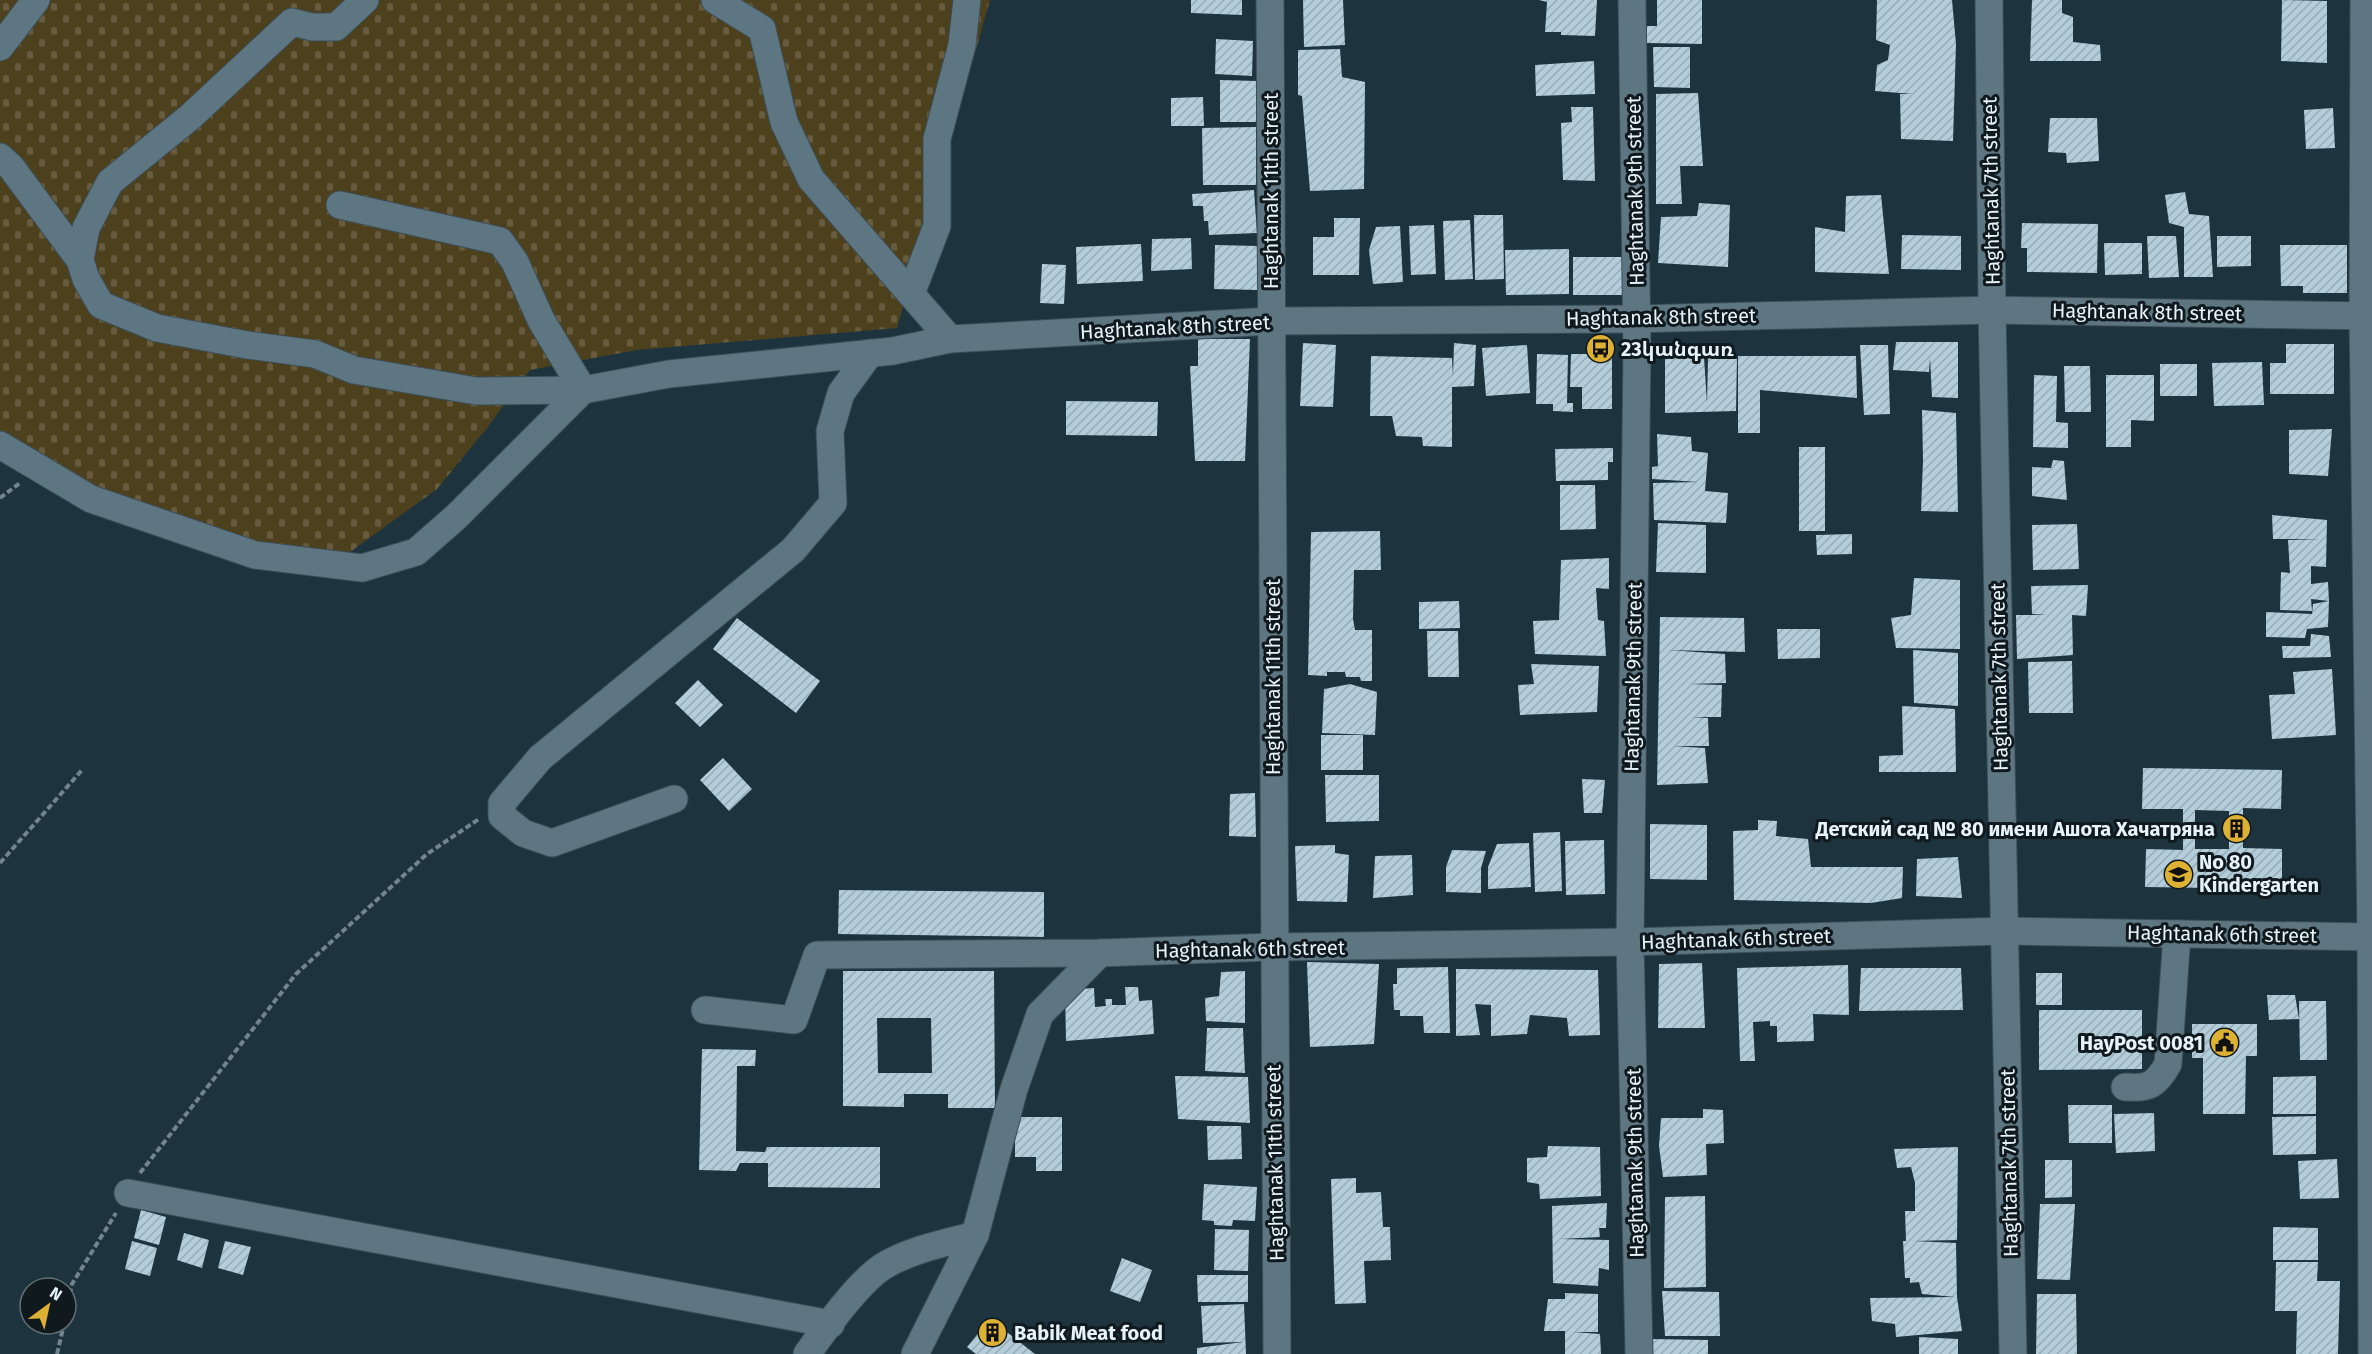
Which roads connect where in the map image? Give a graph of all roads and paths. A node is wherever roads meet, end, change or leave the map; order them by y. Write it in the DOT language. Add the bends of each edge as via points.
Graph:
graph roads {
  1 [pos="36,0"];
  2 [pos="365,0"];
  3 [pos="715,0"];
  4 [pos="967,0"];
  5 [pos="1270,0"];
  6 [pos="1632,0"];
  7 [pos="1989,0"];
  8 [pos="2364,0"];
  9 [pos="741,8"];
  10 [pos="0,47"];
  11 [pos="0,157"];
  12 [pos="340,205"];
  13 [pos="80,260"];
  14 [pos="911,294"];
  15 [pos="1992,310"];
  16 [pos="2367,316"];
  17 [pos="1636,318"];
  18 [pos="1272,321"];
  19 [pos="950,339"];
  20 [pos="870,353"];
  21 [pos="583,390"];
  22 [pos="0,445"];
  23 [pos="82,770"];
  24 [pos="674,799"];
  25 [pos="502,803"];
  26 [pos="0,863"];
  27 [pos="2004,931"];
  28 [pos="2177,934"];
  29 [pos="2372,937"];
  30 [pos="1630,942"];
  31 [pos="1274,947"];
  32 [pos="1101,953"];
  33 [pos="705,1010"];
  34 [pos="2126,1087"];
  35 [pos="128,1193"];
  36 [pos="975,1235"];
  37 [pos="77,1276"];
  38 [pos="831,1323"];
  39 [pos="61,1336"];
  40 [pos="57,1354"];
  41 [pos="807,1354"];
  42 [pos="915,1354"];
  43 [pos="1277,1354"];
  44 [pos="1639,1354"];
  45 [pos="2013,1354"];
  46 [pos="2372,1354"];
  1 -- 10 [label="street"];
  2 -- 13 [label="street" via="336,27 292,22 190,117 110,182 86,228"];
  3 -- 9 [label="street"];
  4 -- 14 [label="street" via="962,45 937,139 937,226"];
  5 -- 18 [label="street, Haghtanak 11th street"];
  6 -- 17 [label="street, Haghtanak 9th street"];
  7 -- 15 [label="street, Haghtanak 7th street"];
  8 -- 16 [label="street"];
  9 -- 14 [label="street" via="762,29 784,122 811,179"];
  11 -- 13 [label="street, Haghtanak 8th street"];
  12 -- 21 [label="street" via="501,241 515,262 541,320"];
  13 -- 21 [label="street, Haghtanak 8th street" via="101,305 157,328 315,354 354,370 476,391"];
  14 -- 19 [label="street"];
  15 -- 16 [label="street, Haghtanak 8th street"];
  15 -- 17 [label="street, Haghtanak 8th street"];
  15 -- 27 [label="street, Haghtanak 7th street"];
  16 -- 29 [label="street"];
  17 -- 18 [label="street, Haghtanak 8th street"];
  17 -- 30 [label="street, Haghtanak 9th street"];
  18 -- 19 [label="street, Haghtanak 8th street"];
  18 -- 31 [label="street, Haghtanak 11th street"];
  19 -- 20 [label="street, Haghtanak 8th street"];
  20 -- 21 [label="street, Haghtanak 8th street" via="669,374"];
  20 -- 25 [label="street" via="841,393 830,430 832,503 793,550 540,758"];
  21 -- 22 [label="street" via="416,552 362,568 255,555 91,499"];
  23 -- 26 [label="path"];
  24 -- 25 [label="street" via="552,843 523,833 502,816"];
  25 -- 35 [label="path" via="427,854 296,974"];
  27 -- 28 [label="street, Haghtanak 6th street"];
  27 -- 30 [label="street, Haghtanak 6th street"];
  27 -- 45 [label="street, Haghtanak 7th street"];
  28 -- 29 [label="street, Haghtanak 6th street"];
  28 -- 34 [label="street" via="2168,1064 2159,1080 2142,1089"];
  29 -- 46 [label="street"];
  30 -- 31 [label="street, Haghtanak 6th street"];
  30 -- 44 [label="street, Haghtanak 9th street"];
  31 -- 32 [label="street, Haghtanak 6th street"];
  31 -- 43 [label="street, Haghtanak 11th street"];
  32 -- 33 [label="street, Haghtanak 6th street" via="817,955 794,1020"];
  32 -- 36 [label="street" via="1040,1014 1014,1089"];
  35 -- 37 [label="path"];
  35 -- 38 [label="street"];
  36 -- 38 [label="street" via="913,1252 885,1265 865,1282"];
  36 -- 42 [label="street"];
  38 -- 41 [label="street"];
  39 -- 40 [label="path"];
}
